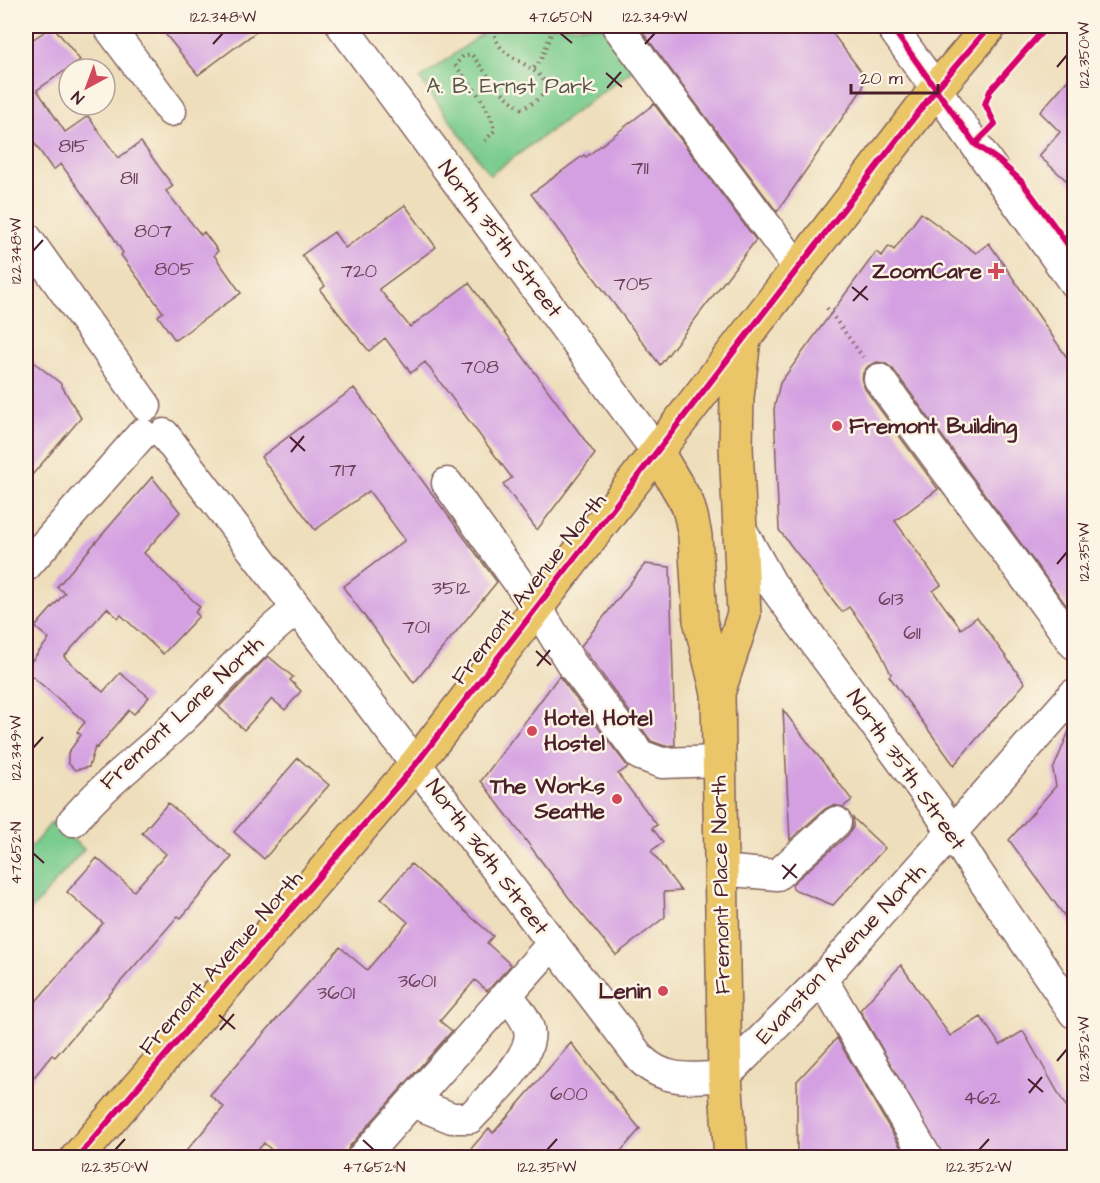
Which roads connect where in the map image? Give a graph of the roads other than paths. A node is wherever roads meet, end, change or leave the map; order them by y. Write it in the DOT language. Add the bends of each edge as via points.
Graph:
graph roads {
  1 [pos="108,26"];
  2 [pos="342,26"];
  3 [pos="617,26"];
  4 [pos="891,26"];
  5 [pos="990,26"];
  6 [pos="936,88"];
  7 [pos="171,111"];
  8 [pos="27,243"];
  9 [pos="798,268"];
  10 [pos="1074,283"];
  11 [pos="744,338"];
  12 [pos="879,379"];
  13 [pos="151,425"];
  14 [pos="657,452"];
  15 [pos="447,483"];
  16 [pos="740,527"];
  17 [pos="26,566"];
  18 [pos="537,608"];
  19 [pos="297,609"];
  20 [pos="1074,644"];
  21 [pos="718,693"];
  22 [pos="1074,694"];
  23 [pos="719,761"];
  24 [pos="416,764"];
  25 [pos="73,821"];
  26 [pos="836,822"];
  27 [pos="952,834"];
  28 [pos="721,870"];
  29 [pos="553,943"];
  30 [pos="822,980"];
  31 [pos="507,994"];
  32 [pos="1074,1013"];
  33 [pos="724,1076"];
  34 [pos="412,1102"];
  35 [pos="77,1158"];
  36 [pos="362,1158"];
  37 [pos="731,1158"];
  38 [pos="927,1158"];
  1 -- 7 [label="street"];
  2 -- 14 [label="street, North 35th Street"];
  3 -- 9 [label="street"];
  4 -- 6 [label="street"];
  5 -- 6 [label="main road, Fremont Avenue North"];
  6 -- 9 [label="main road, Fremont Avenue North"];
  6 -- 10 [label="street"];
  8 -- 13 [label="street, North 36th Street"];
  9 -- 11 [label="main road, Fremont Avenue North"];
  11 -- 14 [label="main road, Fremont Avenue North"];
  11 -- 16 [label="main road, Fremont Place North" via="737,427"];
  12 -- 20 [label="street"];
  13 -- 17 [label="street"];
  13 -- 19 [label="street, North 36th Street"];
  14 -- 18 [label="main road, Fremont Avenue North"];
  14 -- 21 [label="main road, Fremont Place North" via="691,516 700,620"];
  15 -- 18 [label="street"];
  16 -- 21 [label="main road, Fremont Place North" via="744,614"];
  16 -- 27 [label="street, North 35th Street" via="771,583"];
  18 -- 23 [label="street" via="571,663 640,755 662,763"];
  18 -- 24 [label="main road, Fremont Avenue North"];
  19 -- 24 [label="street, North 36th Street"];
  19 -- 25 [label="street, Fremont Lane North" via="273,627 182,719 98,791"];
  21 -- 23 [label="main road, Fremont Place North"];
  22 -- 27 [label="street, Evanston Avenue North"];
  23 -- 28 [label="main road, Fremont Place North"];
  24 -- 29 [label="street, North 36th Street"];
  24 -- 35 [label="main road, Fremont Avenue North"];
  26 -- 28 [label="street" via="777,875"];
  27 -- 30 [label="street, Evanston Avenue North"];
  27 -- 32 [label="street, North 35th Street"];
  28 -- 33 [label="main road, Fremont Place North"];
  29 -- 31 [label="street"];
  29 -- 33 [label="street, North 36th Street" via="648,1066 667,1077"];
  30 -- 33 [label="street, Evanston Avenue North"];
  30 -- 38 [label="street"];
  31 -- 34 [label="street"];
  31 -- 34 [label="street" via="529,1027 530,1047 513,1070 470,1118 452,1118"];
  33 -- 37 [label="main road"];
  34 -- 36 [label="street"];
}
